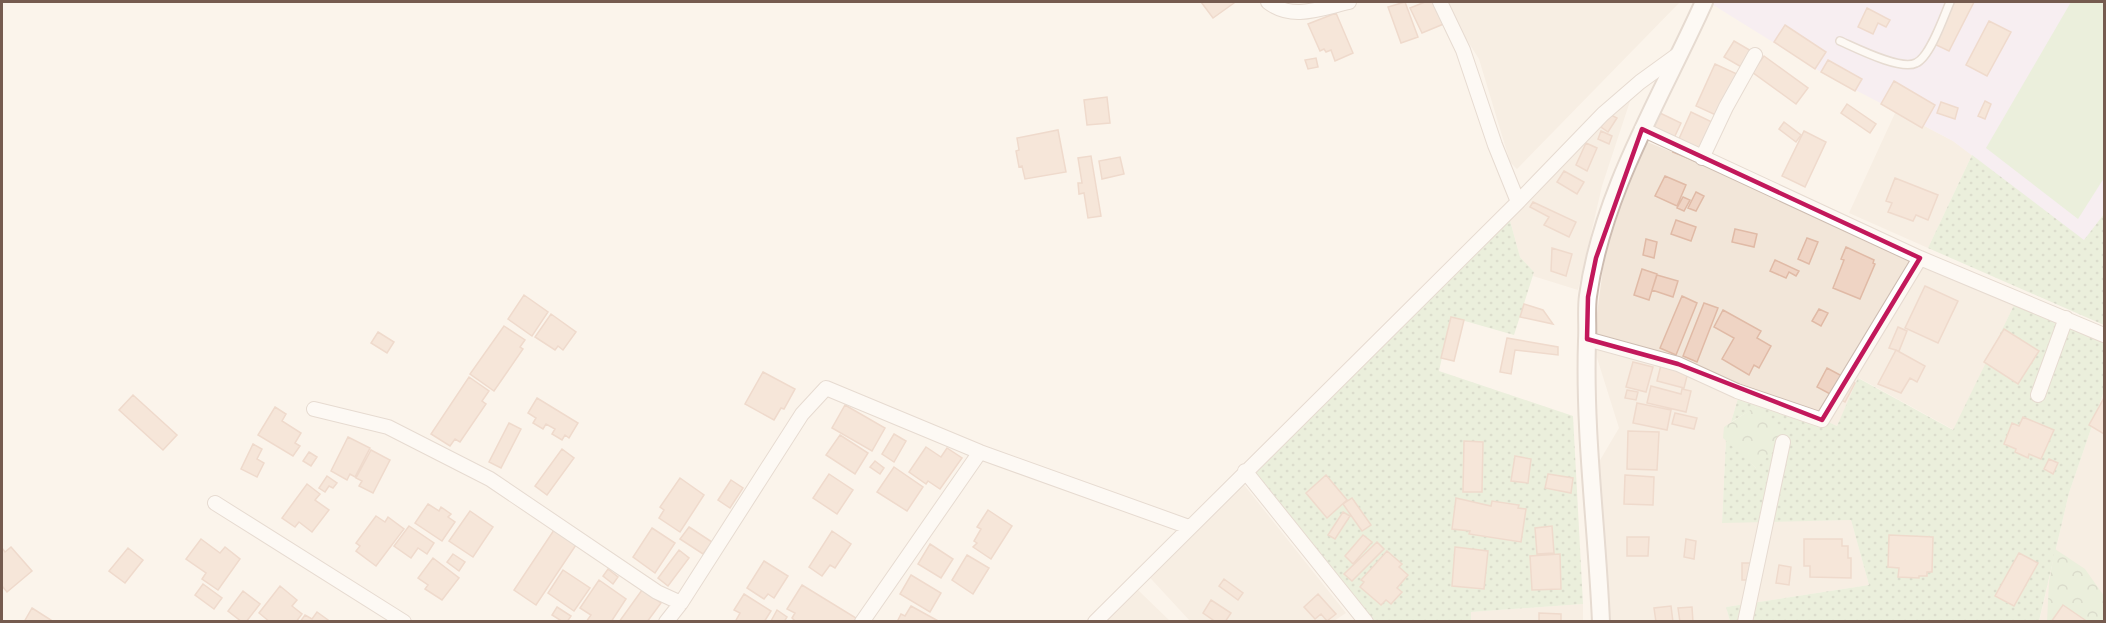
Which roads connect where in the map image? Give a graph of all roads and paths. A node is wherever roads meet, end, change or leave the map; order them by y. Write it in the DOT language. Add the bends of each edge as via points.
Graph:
graph roads {
  1 [pos="1268,2"];
  2 [pos="1349,2"];
  3 [pos="1440,2"];
  4 [pos="1704,2"];
  5 [pos="1950,2"];
  6 [pos="1840,41"];
  7 [pos="1682,52"];
  8 [pos="1755,55"];
  9 [pos="1642,129"];
  10 [pos="1702,158"];
  11 [pos="1518,202"];
  12 [pos="1920,258"];
  13 [pos="2066,318"];
  14 [pos="2104,335"];
  15 [pos="1587,339"];
  16 [pos="2038,395"];
  17 [pos="314,409"];
  18 [pos="1783,442"];
  19 [pos="980,452"];
  20 [pos="1245,471"];
  21 [pos="215,503"];
  22 [pos="1189,527"];
  23 [pos="681,603"];
  24 [pos="404,621"];
  25 [pos="666,621"];
  26 [pos="862,621"];
  27 [pos="1095,621"];
  28 [pos="1366,621"];
  29 [pos="1602,621"];
  30 [pos="1745,621"];
  1 -- 2 [label="street" via="1295,13"];
  3 -- 11 [label="street" via="1463,50"];
  4 -- 7 [label="street"];
  5 -- 6 [label="lane" via="1927,52 1916,64 1898,64"];
  7 -- 9 [label="street"];
  7 -- 11 [label="street" via="1620,99"];
  8 -- 10 [label="street"];
  9 -- 10 [label="street"];
  9 -- 15 [label="street" via="1596,258 1588,297"];
  10 -- 12 [label="street"];
  11 -- 20 [label="street"];
  12 -- 13 [label="street"];
  12 -- 15 [label="street" via="1822,420 1737,391 1678,364"];
  13 -- 14 [label="street"];
  13 -- 16 [label="street"];
  15 -- 29 [label="street" via="1587,401"];
  17 -- 23 [label="street" via="388,427 490,479 657,592"];
  18 -- 30 [label="street"];
  19 -- 22 [label="street"];
  19 -- 23 [label="street" via="826,388 802,414"];
  19 -- 26 [label="street"];
  20 -- 22 [label="street"];
  20 -- 28 [label="street"];
  21 -- 24 [label="street"];
  22 -- 27 [label="street"];
  23 -- 25 [label="street"];
}
